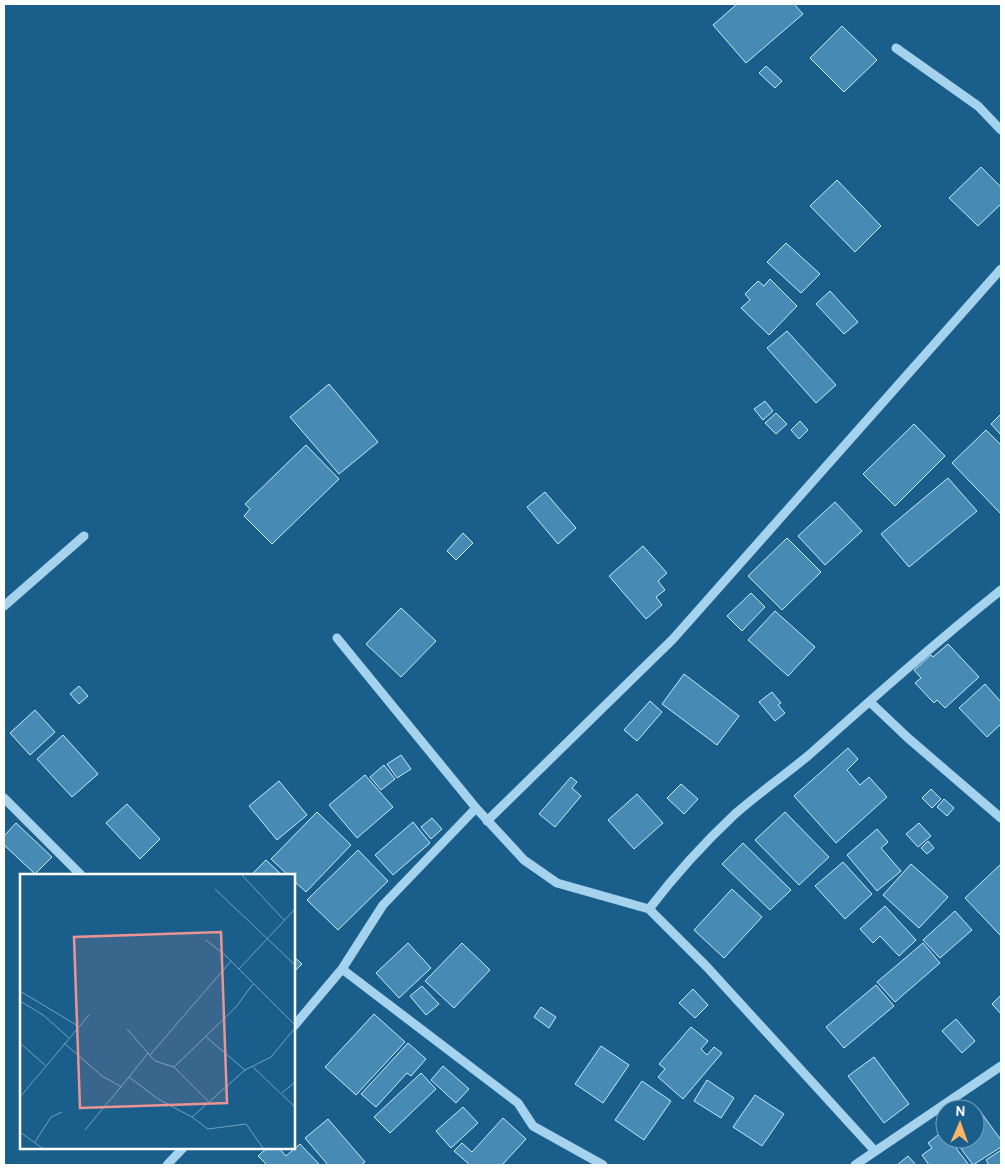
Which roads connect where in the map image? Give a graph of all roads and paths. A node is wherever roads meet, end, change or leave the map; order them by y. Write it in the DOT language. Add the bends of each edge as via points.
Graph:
graph roads {
  1 [pos="896,48"];
  2 [pos="1001,130"];
  3 [pos="1001,269"];
  4 [pos="84,536"];
  5 [pos="1001,590"];
  6 [pos="4,606"];
  7 [pos="336,638"];
  8 [pos="870,702"];
  9 [pos="4,798"];
  10 [pos="476,808"];
  11 [pos="1001,818"];
  12 [pos="487,821"];
  13 [pos="80,874"];
  14 [pos="648,909"];
  15 [pos="342,969"];
  16 [pos="295,1025"];
  17 [pos="1001,1066"];
  18 [pos="182,1149"];
  19 [pos="874,1150"];
  20 [pos="167,1165"];
  21 [pos="603,1165"];
  22 [pos="855,1165"];
  1 -- 2 [label="street" via="978,106"];
  3 -- 12 [label="street" via="672,639"];
  4 -- 6 [label="street"];
  5 -- 8 [label="street" via="931,646"];
  7 -- 10 [label="street"];
  8 -- 11 [label="street"];
  8 -- 14 [label="street" via="736,813 693,855"];
  9 -- 13 [label="street"];
  10 -- 12 [label="street"];
  10 -- 15 [label="street" via="383,905"];
  12 -- 14 [label="street" via="524,860 557,883"];
  14 -- 19 [label="street" via="707,966"];
  15 -- 16 [label="street"];
  15 -- 21 [label="street" via="518,1103 533,1126"];
  17 -- 19 [label="street"];
  18 -- 20 [label="street"];
  19 -- 22 [label="street"];
}
